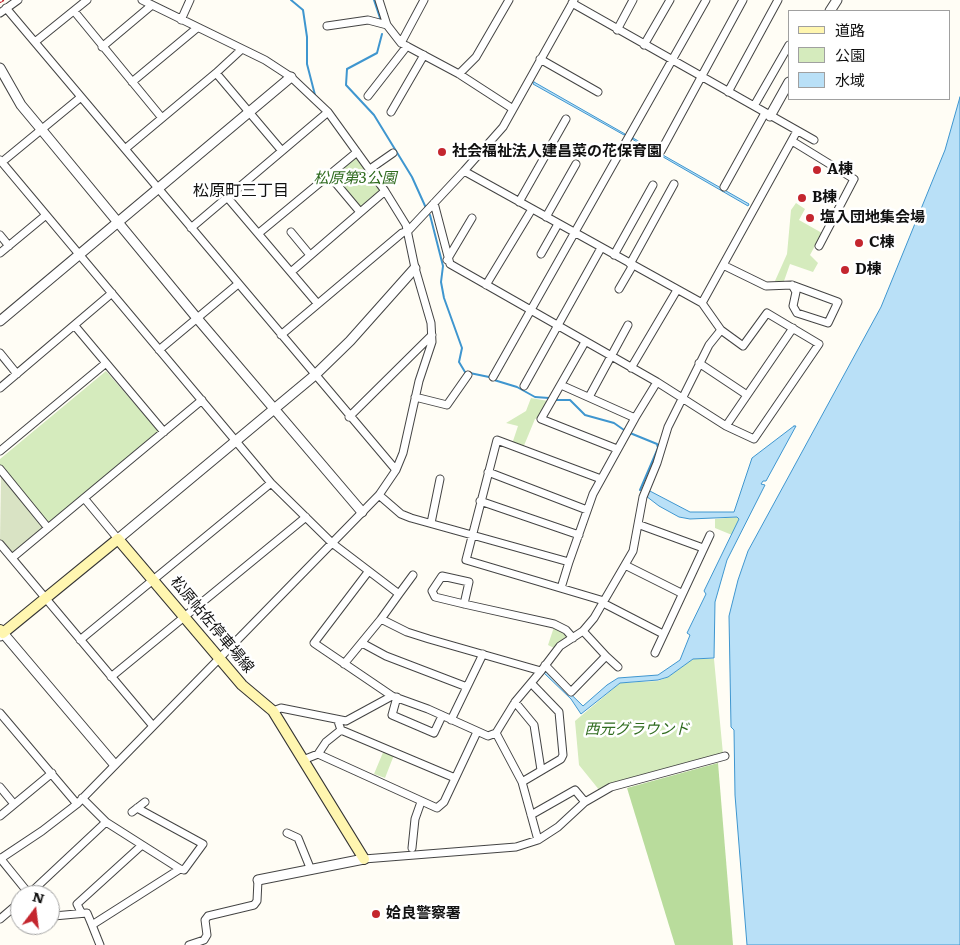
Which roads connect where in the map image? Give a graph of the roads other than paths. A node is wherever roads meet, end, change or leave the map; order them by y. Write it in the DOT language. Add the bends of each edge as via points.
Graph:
graph roads {
  1 [pos="18,0"];
  2 [pos="87,0"];
  3 [pos="142,0"];
  4 [pos="190,0"];
  5 [pos="379,0"];
  6 [pos="424,0"];
  7 [pos="633,0"];
  8 [pos="670,0"];
  9 [pos="706,0"];
  10 [pos="743,0"];
  11 [pos="778,0"];
  12 [pos="506,1"];
  13 [pos="573,2"];
  14 [pos="152,5"];
  15 [pos="3,10"];
  16 [pos="74,11"];
  17 [pos="181,20"];
  18 [pos="387,25"];
  19 [pos="327,26"];
  20 [pos="197,28"];
  21 [pos="617,30"];
  22 [pos="36,42"];
  23 [pos="404,44"];
  24 [pos="644,45"];
  25 [pos="102,48"];
  26 [pos="788,48"];
  27 [pos="242,49"];
  28 [pos="424,55"];
  29 [pos="540,59"];
  30 [pos="672,61"];
  31 [pos="0,68"];
  32 [pos="216,73"];
  33 [pos="459,74"];
  34 [pos="292,76"];
  35 [pos="702,77"];
  36 [pos="132,82"];
  37 [pos="788,84"];
  38 [pos="598,92"];
  39 [pos="728,92"];
  40 [pos="81,96"];
  41 [pos="368,96"];
  42 [pos="754,106"];
  43 [pos="513,109"];
  44 [pos="328,112"];
  45 [pos="391,112"];
  46 [pos="248,113"];
  47 [pos="768,114"];
  48 [pos="162,118"];
  49 [pos="566,119"];
  50 [pos="41,129"];
  51 [pos="797,131"];
  52 [pos="814,140"];
  53 [pos="792,142"];
  54 [pos="125,148"];
  55 [pos="661,150"];
  56 [pos="282,151"];
  57 [pos="358,152"];
  58 [pos="393,153"];
  59 [pos="1,161"];
  60 [pos="576,164"];
  61 [pos="370,169"];
  62 [pos="464,171"];
  63 [pos="329,175"];
  64 [pos="674,184"];
  65 [pos="653,185"];
  66 [pos="724,186"];
  67 [pos="157,188"];
  68 [pos="385,191"];
  69 [pos="228,197"];
  70 [pos="519,202"];
  71 [pos="434,203"];
  72 [pos="532,209"];
  73 [pos="360,212"];
  74 [pos="46,215"];
  75 [pos="546,217"];
  76 [pos="472,218"];
  77 [pos="119,221"];
  78 [pos="558,224"];
  79 [pos="191,228"];
  80 [pos="408,231"];
  81 [pos="291,232"];
  82 [pos="574,233"];
  83 [pos="259,234"];
  84 [pos="0,235"];
  85 [pos="9,246"];
  86 [pos="819,246"];
  87 [pos="601,248"];
  88 [pos="0,253"];
  89 [pos="541,254"];
  90 [pos="79,255"];
  91 [pos="310,255"];
  92 [pos="614,255"];
  93 [pos="447,260"];
  94 [pos="631,264"];
  95 [pos="723,265"];
  96 [pos="415,268"];
  97 [pos="291,272"];
  98 [pos="238,284"];
  99 [pos="486,286"];
  100 [pos="792,286"];
  101 [pos="619,289"];
  102 [pos="677,290"];
  103 [pos="112,293"];
  104 [pos="317,303"];
  105 [pos="702,303"];
  106 [pos="530,310"];
  107 [pos="196,317"];
  108 [pos="0,321"];
  109 [pos="628,325"];
  110 [pos="75,326"];
  111 [pos="557,326"];
  112 [pos="793,328"];
  113 [pos="720,330"];
  114 [pos="281,334"];
  115 [pos="432,335"];
  116 [pos="585,342"];
  117 [pos="160,350"];
  118 [pos="0,353"];
  119 [pos="611,357"];
  120 [pos="106,363"];
  121 [pos="699,363"];
  122 [pos="631,368"];
  123 [pos="17,374"];
  124 [pos="315,375"];
  125 [pos="468,375"];
  126 [pos="493,376"];
  127 [pos="657,382"];
  128 [pos="561,384"];
  129 [pos="524,386"];
  130 [pos="0,388"];
  131 [pos="747,395"];
  132 [pos="415,397"];
  133 [pos="589,397"];
  134 [pos="682,397"];
  135 [pos="202,400"];
  136 [pos="276,409"];
  137 [pos="349,417"];
  138 [pos="634,418"];
  139 [pos="726,426"];
  140 [pos="164,432"];
  141 [pos="237,442"];
  142 [pos="617,449"];
  143 [pos="0,451"];
  144 [pos="0,469"];
  145 [pos="396,470"];
  146 [pos="488,472"];
  147 [pos="440,479"];
  148 [pos="601,479"];
  149 [pos="271,483"];
  150 [pos="379,495"];
  151 [pos="84,498"];
  152 [pos="480,501"];
  153 [pos="587,510"];
  154 [pos="362,512"];
  155 [pos="306,517"];
  156 [pos="431,523"];
  157 [pos="640,525"];
  158 [pos="48,528"];
  159 [pos="471,534"];
  160 [pos="710,534"];
  161 [pos="579,535"];
  162 [pos="118,539"];
  163 [pos="332,543"];
  164 [pos="0,544"];
  165 [pos="703,548"];
  166 [pos="12,558"];
  167 [pos="569,562"];
  168 [pos="625,565"];
  169 [pos="368,572"];
  170 [pos="413,576"];
  171 [pos="153,579"];
  172 [pos="561,588"];
  173 [pos="682,593"];
  174 [pos="400,594"];
  175 [pos="45,598"];
  176 [pos="603,602"];
  177 [pos="464,604"];
  178 [pos="185,617"];
  179 [pos="381,619"];
  180 [pos="583,632"];
  181 [pos="1,633"];
  182 [pos="663,634"];
  183 [pos="573,638"];
  184 [pos="80,640"];
  185 [pos="362,643"];
  186 [pos="655,653"];
  187 [pos="483,654"];
  188 [pos="606,656"];
  189 [pos="218,657"];
  190 [pos="344,664"];
  191 [pos="618,667"];
  192 [pos="543,668"];
  193 [pos="111,677"];
  194 [pos="531,683"];
  195 [pos="467,687"];
  196 [pos="394,696"];
  197 [pos="515,702"];
  198 [pos="273,711"];
  199 [pos="0,713"];
  200 [pos="442,716"];
  201 [pos="451,720"];
  202 [pos="338,721"];
  203 [pos="153,726"];
  204 [pos="341,730"];
  205 [pos="477,732"];
  206 [pos="496,733"];
  207 [pos="318,754"];
  208 [pos="726,756"];
  209 [pos="303,760"];
  210 [pos="114,764"];
  211 [pos="541,770"];
  212 [pos="52,774"];
  213 [pos="455,778"];
  214 [pos="522,782"];
  215 [pos="0,787"];
  216 [pos="82,798"];
  217 [pos="145,802"];
  218 [pos="421,802"];
  219 [pos="585,802"];
  220 [pos="14,804"];
  221 [pos="77,804"];
  222 [pos="531,815"];
  223 [pos="0,816"];
  224 [pos="106,822"];
  225 [pos="287,834"];
  226 [pos="538,840"];
  227 [pos="142,845"];
  228 [pos="412,848"];
  229 [pos="0,858"];
  230 [pos="364,859"];
  231 [pos="180,869"];
  232 [pos="312,870"];
  233 [pos="258,880"];
  234 [pos="21,885"];
  235 [pos="40,885"];
  236 [pos="10,910"];
  237 [pos="81,912"];
  238 [pos="60,915"];
  239 [pos="0,919"];
  240 [pos="92,925"];
  241 [pos="100,945"];
  242 [pos="189,945"];
  1 -- 15 [label="street"];
  2 -- 16 [label="street"];
  3 -- 14 [label="street"];
  4 -- 17 [label="street"];
  5 -- 18 [label="street"];
  6 -- 23 [label="street"];
  7 -- 21 [label="street"];
  8 -- 24 [label="street"];
  9 -- 30 [label="street"];
  10 -- 35 [label="street"];
  11 -- 39 [label="street"];
  12 -- 33 [label="street" via="476,57"];
  13 -- 21 [label="street"];
  13 -- 29 [label="street"];
  14 -- 17 [label="street"];
  14 -- 25 [label="street"];
  15 -- 22 [label="street"];
  16 -- 22 [label="street"];
  16 -- 25 [label="street"];
  17 -- 20 [label="street"];
  18 -- 19 [label="street" via="368,20"];
  18 -- 23 [label="street"];
  20 -- 27 [label="street"];
  20 -- 36 [label="street"];
  21 -- 24 [label="street"];
  22 -- 40 [label="street"];
  23 -- 28 [label="street"];
  23 -- 41 [label="street"];
  24 -- 30 [label="street"];
  25 -- 36 [label="street"];
  26 -- 42 [label="street"];
  27 -- 32 [label="street"];
  27 -- 34 [label="street"];
  28 -- 33 [label="street"];
  28 -- 45 [label="street"];
  29 -- 38 [label="street"];
  29 -- 43 [label="street"];
  30 -- 35 [label="street"];
  30 -- 82 [label="street"];
  31 -- 50 [label="street" via="21,105"];
  32 -- 46 [label="street"];
  32 -- 48 [label="street"];
  33 -- 43 [label="street"];
  34 -- 44 [label="street"];
  34 -- 46 [label="street"];
  35 -- 39 [label="street"];
  35 -- 55 [label="street"];
  36 -- 48 [label="street"];
  37 -- 47 [label="street"];
  39 -- 42 [label="street"];
  40 -- 50 [label="street"];
  40 -- 54 [label="street"];
  42 -- 47 [label="street"];
  43 -- 62 [label="street" via="502,127"];
  44 -- 56 [label="street"];
  44 -- 57 [label="street"];
  46 -- 56 [label="street"];
  46 -- 67 [label="street"];
  47 -- 51 [label="street"];
  47 -- 66 [label="street"];
  48 -- 54 [label="street"];
  49 -- 70 [label="street"];
  50 -- 59 [label="street"];
  50 -- 77 [label="street"];
  51 -- 52 [label="street"];
  51 -- 53 [label="street"];
  53 -- 86 [label="street" via="854,179"];
  53 -- 95 [label="street"];
  54 -- 67 [label="street"];
  56 -- 69 [label="street"];
  57 -- 61 [label="street"];
  57 -- 63 [label="street"];
  58 -- 61 [label="street"];
  59 -- 74 [label="street"];
  60 -- 75 [label="street"];
  61 -- 68 [label="street"];
  62 -- 70 [label="street"];
  62 -- 71 [label="street"];
  63 -- 73 [label="street"];
  63 -- 83 [label="street"];
  64 -- 94 [label="street"];
  65 -- 92 [label="street"];
  67 -- 77 [label="street"];
  67 -- 79 [label="street"];
  68 -- 73 [label="street"];
  68 -- 80 [label="street"];
  69 -- 79 [label="street"];
  69 -- 83 [label="street"];
  70 -- 72 [label="street"];
  71 -- 80 [label="street"];
  71 -- 93 [label="street"];
  72 -- 75 [label="street"];
  72 -- 99 [label="street"];
  73 -- 91 [label="street"];
  74 -- 85 [label="street"];
  74 -- 90 [label="street"];
  75 -- 78 [label="street"];
  76 -- 93 [label="street"];
  77 -- 90 [label="street"];
  77 -- 107 [label="street"];
  78 -- 82 [label="street"];
  78 -- 89 [label="street"];
  79 -- 98 [label="street"];
  80 -- 96 [label="street"];
  80 -- 104 [label="street"];
  81 -- 91 [label="street"];
  82 -- 87 [label="street"];
  82 -- 106 [label="street"];
  83 -- 97 [label="street"];
  84 -- 85 [label="street"];
  85 -- 88 [label="street"];
  87 -- 92 [label="street"];
  87 -- 111 [label="street"];
  90 -- 103 [label="street"];
  90 -- 108 [label="street"];
  91 -- 97 [label="street"];
  92 -- 94 [label="street"];
  93 -- 99 [label="street"];
  94 -- 101 [label="street"];
  94 -- 102 [label="street"];
  95 -- 100 [label="street" via="766,286"];
  95 -- 105 [label="street"];
  96 -- 115 [label="street"];
  96 -- 124 [label="street"];
  97 -- 104 [label="street"];
  98 -- 107 [label="street"];
  98 -- 114 [label="street"];
  99 -- 106 [label="street"];
  100 -- 100 [label="street" via="838,302 828,323 797,313 793,306 796,292"];
  102 -- 105 [label="street"];
  102 -- 122 [label="street"];
  103 -- 110 [label="street"];
  103 -- 117 [label="street"];
  104 -- 114 [label="street"];
  105 -- 113 [label="street"];
  106 -- 111 [label="street"];
  106 -- 126 [label="street"];
  107 -- 117 [label="street"];
  107 -- 136 [label="street"];
  109 -- 119 [label="street"];
  110 -- 120 [label="street"];
  110 -- 123 [label="street"];
  111 -- 116 [label="street"];
  111 -- 129 [label="street"];
  112 -- 113 [label="street" via="767,313 743,346"];
  112 -- 131 [label="street"];
  112 -- 139 [label="street" via="819,344 754,439"];
  113 -- 121 [label="street"];
  114 -- 124 [label="street"];
  115 -- 132 [label="street" via="430,354"];
  115 -- 137 [label="street"];
  116 -- 119 [label="street"];
  116 -- 128 [label="street"];
  117 -- 135 [label="street"];
  118 -- 123 [label="street"];
  119 -- 122 [label="street"];
  119 -- 133 [label="street"];
  120 -- 140 [label="street"];
  120 -- 143 [label="street"];
  121 -- 131 [label="street"];
  121 -- 134 [label="street"];
  122 -- 127 [label="street"];
  123 -- 130 [label="street"];
  124 -- 136 [label="street"];
  124 -- 137 [label="street"];
  125 -- 132 [label="street" via="447,405"];
  127 -- 134 [label="street"];
  127 -- 138 [label="street"];
  128 -- 133 [label="street"];
  128 -- 142 [label="street" via="541,419"];
  131 -- 139 [label="street"];
  132 -- 145 [label="street"];
  133 -- 138 [label="street"];
  134 -- 139 [label="street"];
  134 -- 157 [label="street" via="643,497"];
  135 -- 140 [label="street"];
  135 -- 141 [label="street"];
  136 -- 141 [label="street"];
  136 -- 154 [label="street"];
  137 -- 145 [label="street"];
  138 -- 142 [label="street"];
  140 -- 151 [label="street"];
  141 -- 149 [label="street"];
  141 -- 162 [label="street"];
  142 -- 148 [label="street"];
  144 -- 158 [label="street"];
  145 -- 150 [label="street"];
  146 -- 148 [label="street" via="497,440"];
  146 -- 152 [label="street"];
  146 -- 153 [label="street"];
  147 -- 156 [label="street"];
  148 -- 153 [label="street"];
  149 -- 155 [label="street"];
  149 -- 171 [label="street"];
  150 -- 154 [label="street"];
  150 -- 156 [label="street" via="401,514"];
  151 -- 158 [label="street"];
  151 -- 162 [label="street"];
  152 -- 159 [label="street"];
  152 -- 161 [label="street"];
  153 -- 161 [label="street"];
  154 -- 163 [label="street"];
  155 -- 163 [label="street"];
  155 -- 178 [label="street"];
  156 -- 159 [label="street"];
  157 -- 165 [label="street"];
  157 -- 168 [label="street" via="633,551"];
  158 -- 166 [label="street"];
  159 -- 167 [label="street"];
  159 -- 172 [label="street" via="466,560"];
  160 -- 165 [label="street"];
  161 -- 167 [label="street"];
  162 -- 171 [label="main road, 松原帖佐停車場線"];
  162 -- 175 [label="main road"];
  163 -- 169 [label="street"];
  163 -- 189 [label="street"];
  164 -- 166 [label="street"];
  165 -- 173 [label="street"];
  166 -- 175 [label="street"];
  167 -- 172 [label="street"];
  168 -- 173 [label="street"];
  168 -- 176 [label="street"];
  169 -- 174 [label="street"];
  169 -- 190 [label="street" via="314,643"];
  170 -- 174 [label="street"];
  171 -- 178 [label="main road, 松原帖佐停車場線"];
  171 -- 184 [label="street"];
  172 -- 176 [label="street"];
  173 -- 182 [label="street"];
  174 -- 179 [label="street"];
  175 -- 181 [label="main road"];
  175 -- 184 [label="street"];
  176 -- 180 [label="street"];
  176 -- 182 [label="street"];
  177 -- 177 [label="street" via="435,597 432,591 442,576 470,582"];
  177 -- 183 [label="street" via="554,624"];
  178 -- 189 [label="main road, 松原帖佐停車場線"];
  178 -- 193 [label="street"];
  179 -- 185 [label="street"];
  179 -- 187 [label="street" via="407,632"];
  180 -- 183 [label="street"];
  180 -- 188 [label="street"];
  181 -- 210 [label="street"];
  182 -- 186 [label="street"];
  183 -- 192 [label="street" via="560,646"];
  184 -- 193 [label="street"];
  185 -- 190 [label="street"];
  185 -- 195 [label="street" via="386,656"];
  187 -- 192 [label="street"];
  187 -- 195 [label="street"];
  188 -- 191 [label="street"];
  188 -- 192 [label="street" via="571,692"];
  189 -- 198 [label="main road, 松原帖佐停車場線" via="242,685"];
  189 -- 203 [label="street"];
  190 -- 196 [label="street"];
  192 -- 194 [label="street"];
  193 -- 203 [label="street"];
  194 -- 197 [label="street"];
  194 -- 211 [label="street" via="559,712 563,755"];
  195 -- 201 [label="street"];
  196 -- 200 [label="street"];
  196 -- 200 [label="street" via="392,715 434,732"];
  196 -- 202 [label="street" via="355,717"];
  197 -- 206 [label="street"];
  197 -- 211 [label="street" via="534,725"];
  198 -- 202 [label="street" via="281,708"];
  198 -- 209 [label="main road, 松原帖佐停車場線"];
  199 -- 212 [label="street"];
  200 -- 201 [label="street"];
  201 -- 205 [label="street"];
  202 -- 204 [label="street"];
  203 -- 210 [label="street"];
  204 -- 207 [label="street" via="326,742"];
  204 -- 213 [label="street"];
  205 -- 206 [label="street" via="488,736"];
  205 -- 213 [label="street"];
  206 -- 214 [label="street"];
  207 -- 209 [label="street"];
  207 -- 218 [label="street"];
  208 -- 219 [label="street" via="611,787"];
  209 -- 230 [label="main road, 松原帖佐停車場線"];
  210 -- 216 [label="street"];
  211 -- 214 [label="street"];
  212 -- 220 [label="street"];
  212 -- 221 [label="street"];
  213 -- 218 [label="street" via="441,807"];
  214 -- 222 [label="street"];
  215 -- 220 [label="street"];
  216 -- 221 [label="street"];
  216 -- 224 [label="street"];
  217 -- 231 [label="street" via="134,810 202,844 184,870"];
  218 -- 228 [label="street" via="415,819"];
  219 -- 222 [label="street" via="575,790"];
  219 -- 226 [label="street"];
  220 -- 223 [label="street"];
  221 -- 229 [label="street" via="42,832"];
  222 -- 226 [label="street"];
  224 -- 227 [label="street"];
  224 -- 235 [label="street"];
  225 -- 232 [label="street" via="298,838"];
  226 -- 230 [label="street" via="516,847"];
  227 -- 231 [label="street"];
  227 -- 237 [label="street" via="77,904"];
  229 -- 234 [label="street"];
  230 -- 232 [label="street"];
  231 -- 240 [label="street"];
  232 -- 233 [label="street"];
  233 -- 242 [label="street" via="254,905 208,916 204,940"];
  236 -- 239 [label="street"];
  237 -- 238 [label="street"];
  237 -- 240 [label="street" via="87,913"];
  240 -- 241 [label="street"];
}
